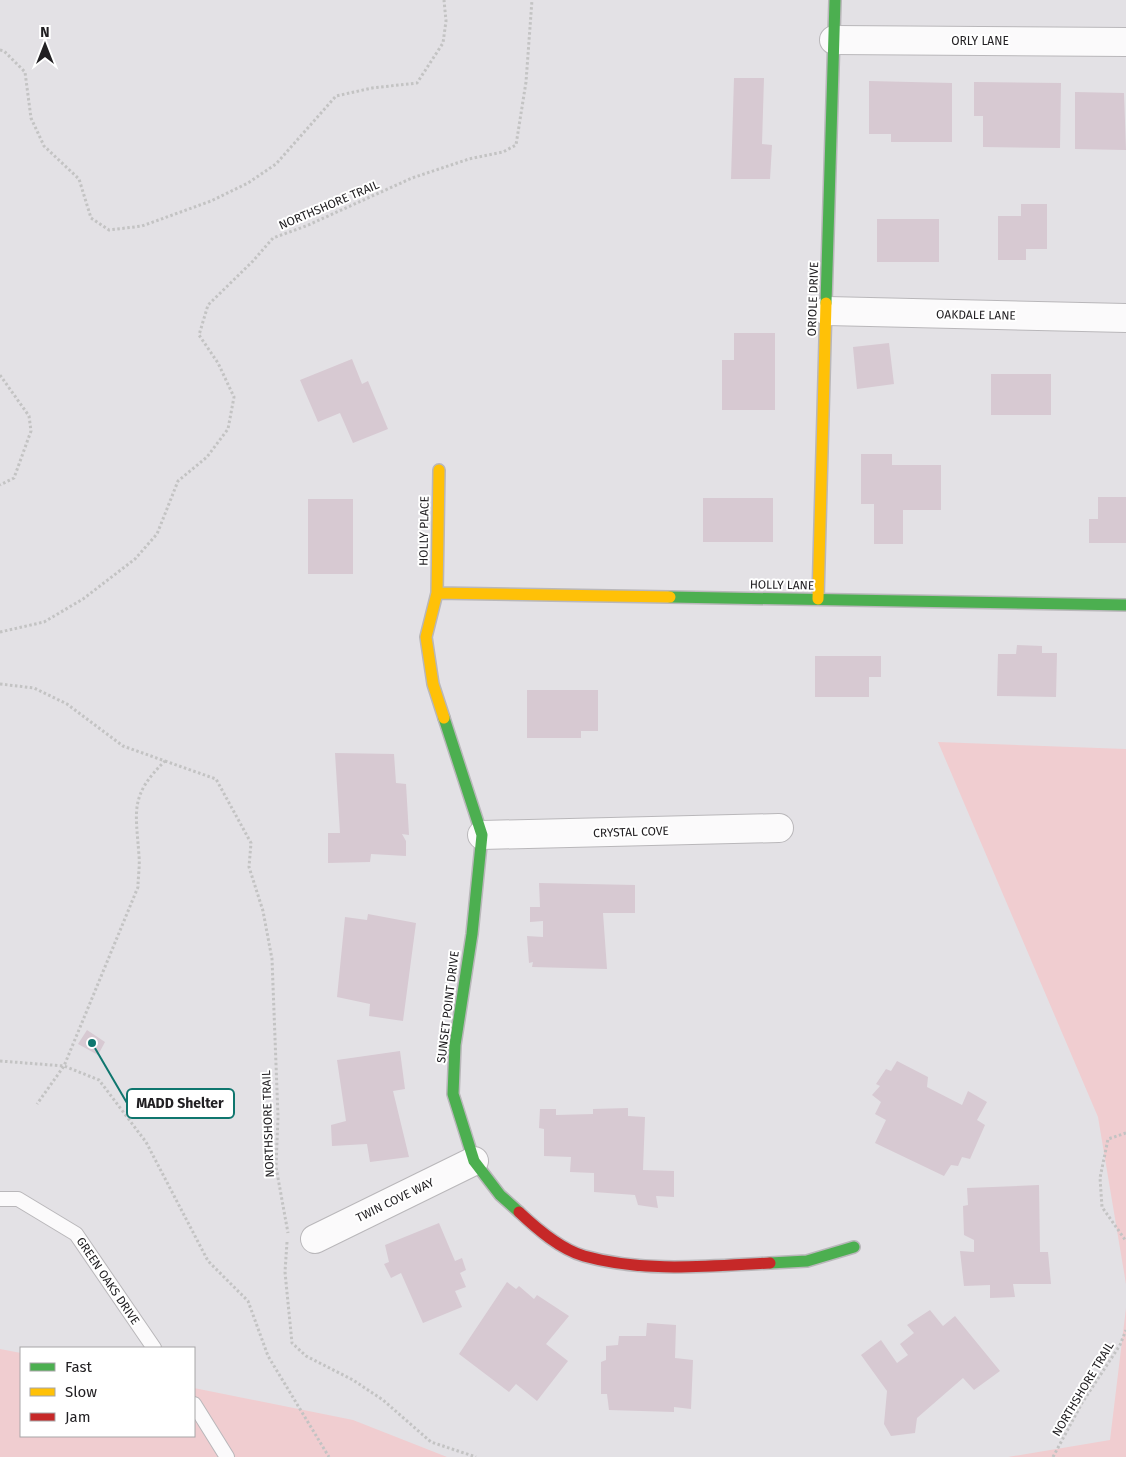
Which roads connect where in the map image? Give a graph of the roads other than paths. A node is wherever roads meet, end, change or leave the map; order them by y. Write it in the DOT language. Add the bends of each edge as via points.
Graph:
graph roads {
  1 [pos="835,0"];
  2 [pos="834,40"];
  3 [pos="1126,42"];
  4 [pos="827,311"];
  5 [pos="1126,318"];
  6 [pos="439,470"];
  7 [pos="437,593"];
  8 [pos="818,599"];
  9 [pos="1126,605"];
  10 [pos="779,828"];
  11 [pos="482,835"];
  12 [pos="474,1161"];
  13 [pos="0,1199"];
  14 [pos="315,1239"];
  15 [pos="854,1247"];
  16 [pos="153,1347"];
  17 [pos="195,1405"];
  18 [pos="227,1457"];
  1 -- 2 [label="street, ORIOLE DRIVE"];
  2 -- 3 [label="street, ORLY LANE"];
  2 -- 4 [label="street, ORIOLE DRIVE"];
  4 -- 5 [label="street, OAKDALE LANE"];
  4 -- 8 [label="street, ORIOLE DRIVE"];
  6 -- 7 [label="street, HOLLY PLACE"];
  7 -- 8 [label="street, HOLLY LANE"];
  7 -- 11 [label="street, SUNSET POINT DRIVE" via="426,636 434,684"];
  8 -- 9 [label="street, HOLLY LANE"];
  10 -- 11 [label="street, CRYSTAL COVE"];
  11 -- 12 [label="street, SUNSET POINT DRIVE" via="472,934 455,1045 454,1094"];
  12 -- 14 [label="street, TWIN COVE WAY"];
  12 -- 15 [label="street, SUNSET POINT DRIVE" via="500,1195 543,1234 583,1256 627,1264 694,1267 808,1261"];
  13 -- 16 [label="lane, GREEN OAKS DRIVE" via="18,1199 76,1234"];
  17 -- 18 [label="lane"];
}
